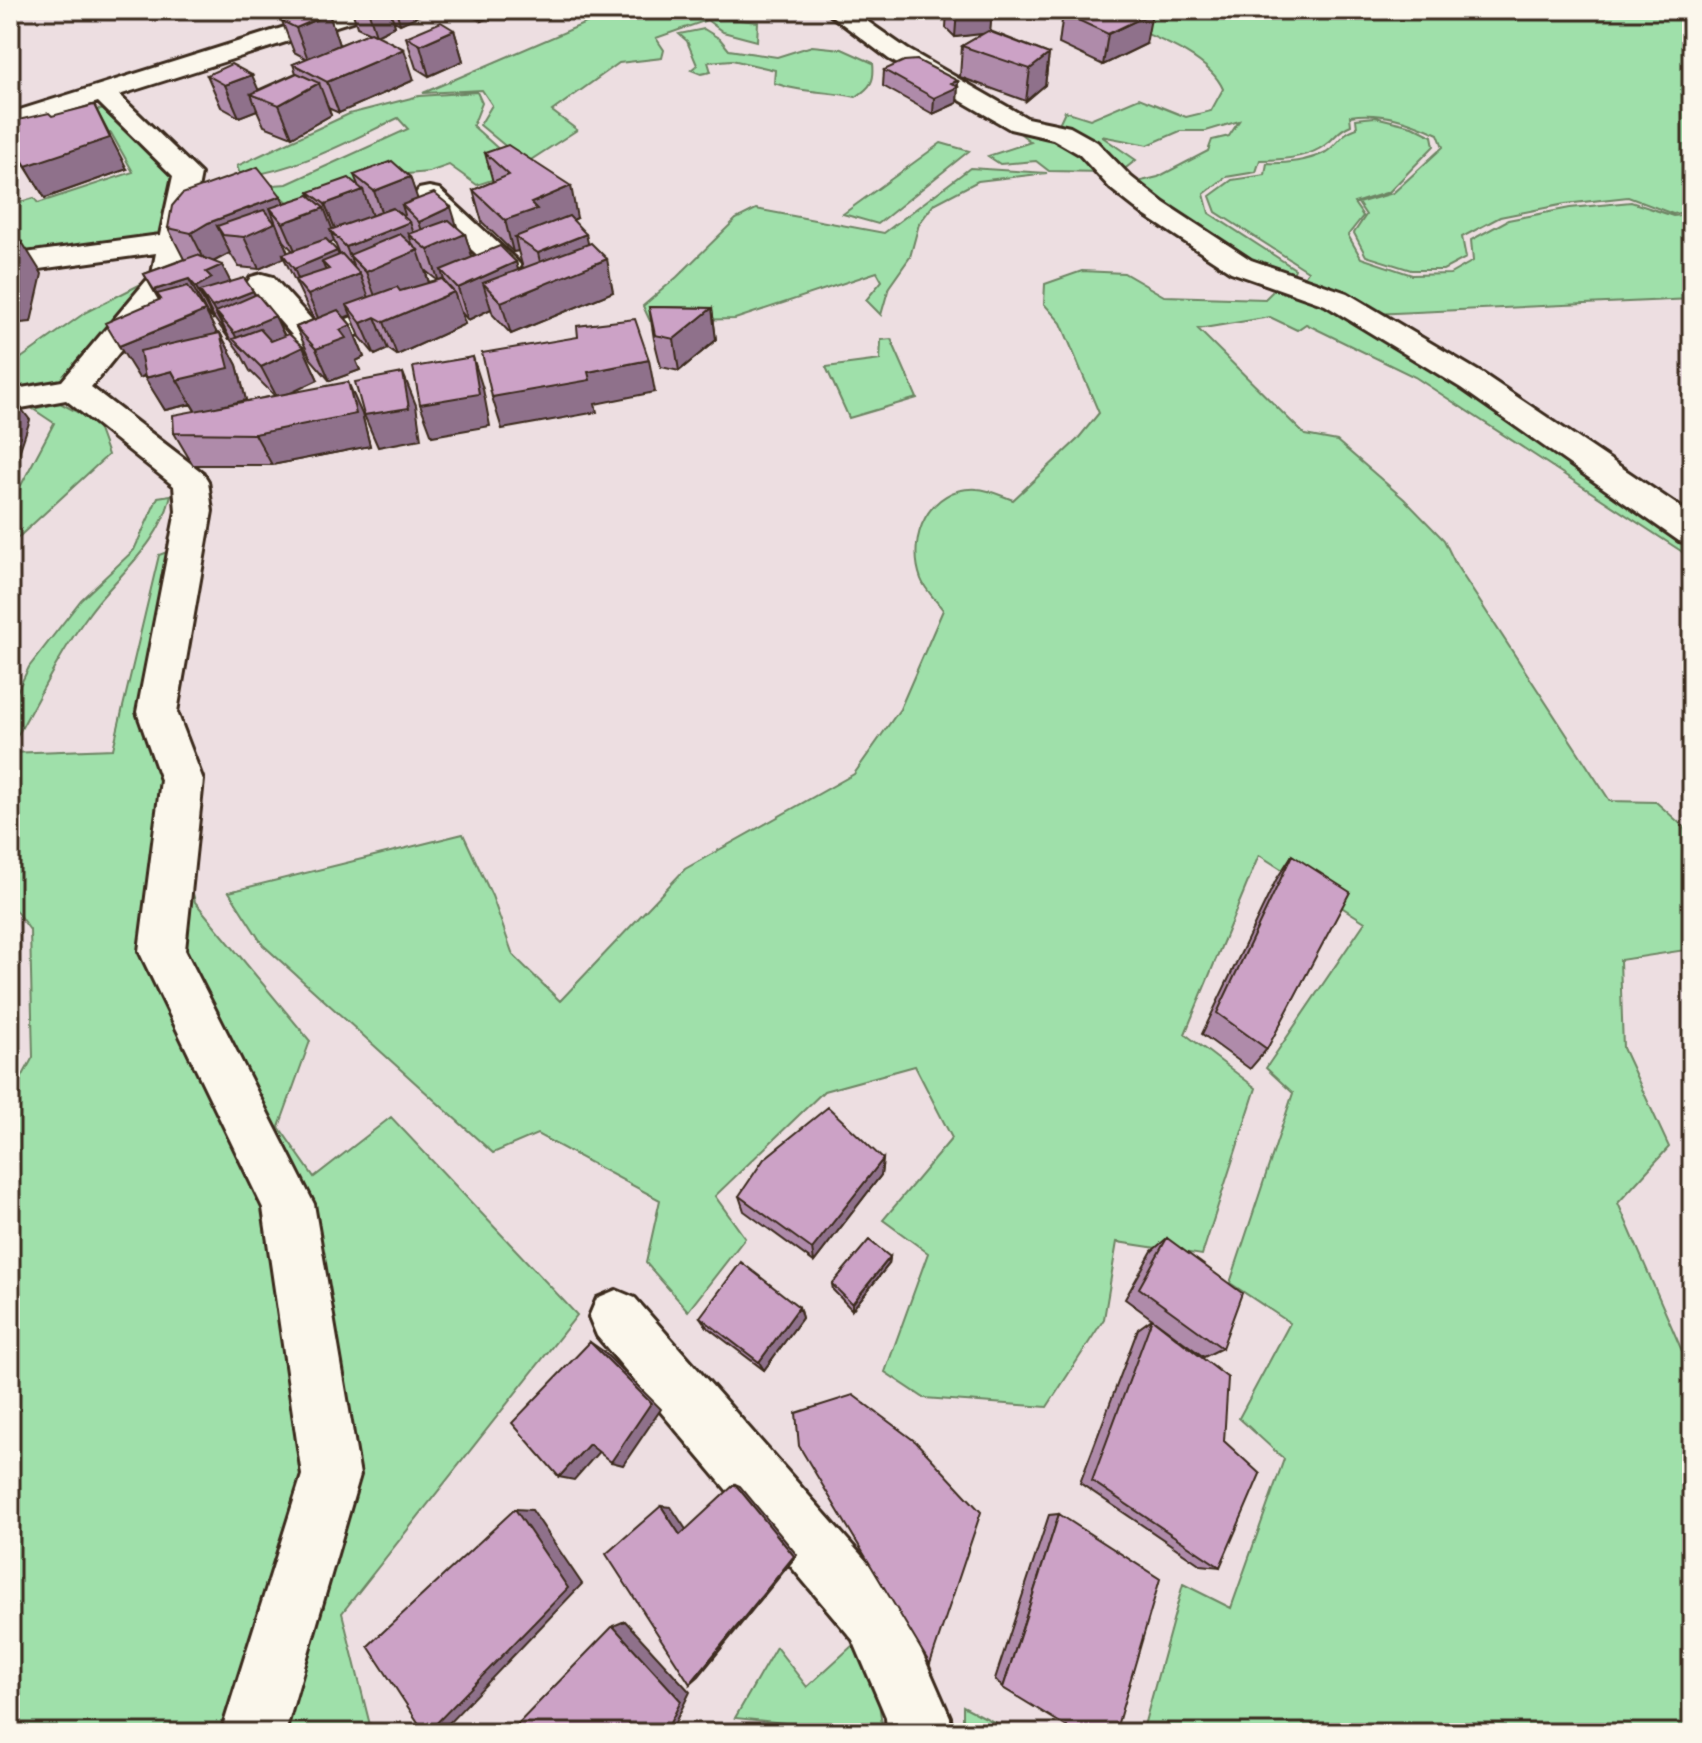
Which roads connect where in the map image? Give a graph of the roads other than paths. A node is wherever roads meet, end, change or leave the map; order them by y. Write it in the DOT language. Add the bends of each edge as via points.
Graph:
graph roads {
  1 [pos="274,10"];
  2 [pos="363,10"];
  3 [pos="836,10"];
  4 [pos="300,31"];
  5 [pos="102,92"];
  6 [pos="10,121"];
  7 [pos="431,210"];
  8 [pos="10,264"];
  9 [pos="179,266"];
  10 [pos="290,272"];
  11 [pos="230,281"];
  12 [pos="262,283"];
  13 [pos="72,389"];
  14 [pos="10,400"];
  15 [pos="1692,532"];
  16 [pos="616,1317"];
  17 [pos="253,1733"];
  18 [pos="919,1733"];
  1 -- 4 [label="street"];
  2 -- 4 [label="street"];
  3 -- 15 [label="street" via="898,54 1019,124 1061,133 1088,148 1154,209 1241,266 1336,299 1472,381"];
  4 -- 5 [label="street"];
  5 -- 6 [label="street"];
  5 -- 9 [label="street" via="187,174"];
  7 -- 12 [label="street" via="506,266 315,342"];
  8 -- 9 [label="street"];
  9 -- 13 [label="street"];
  10 -- 12 [label="street"];
  11 -- 12 [label="street"];
  13 -- 14 [label="street"];
  13 -- 17 [label="street" via="191,481 194,511 157,712 182,780 162,951 288,1204 331,1475"];
  16 -- 18 [label="street" via="875,1618 918,1717"];
}
